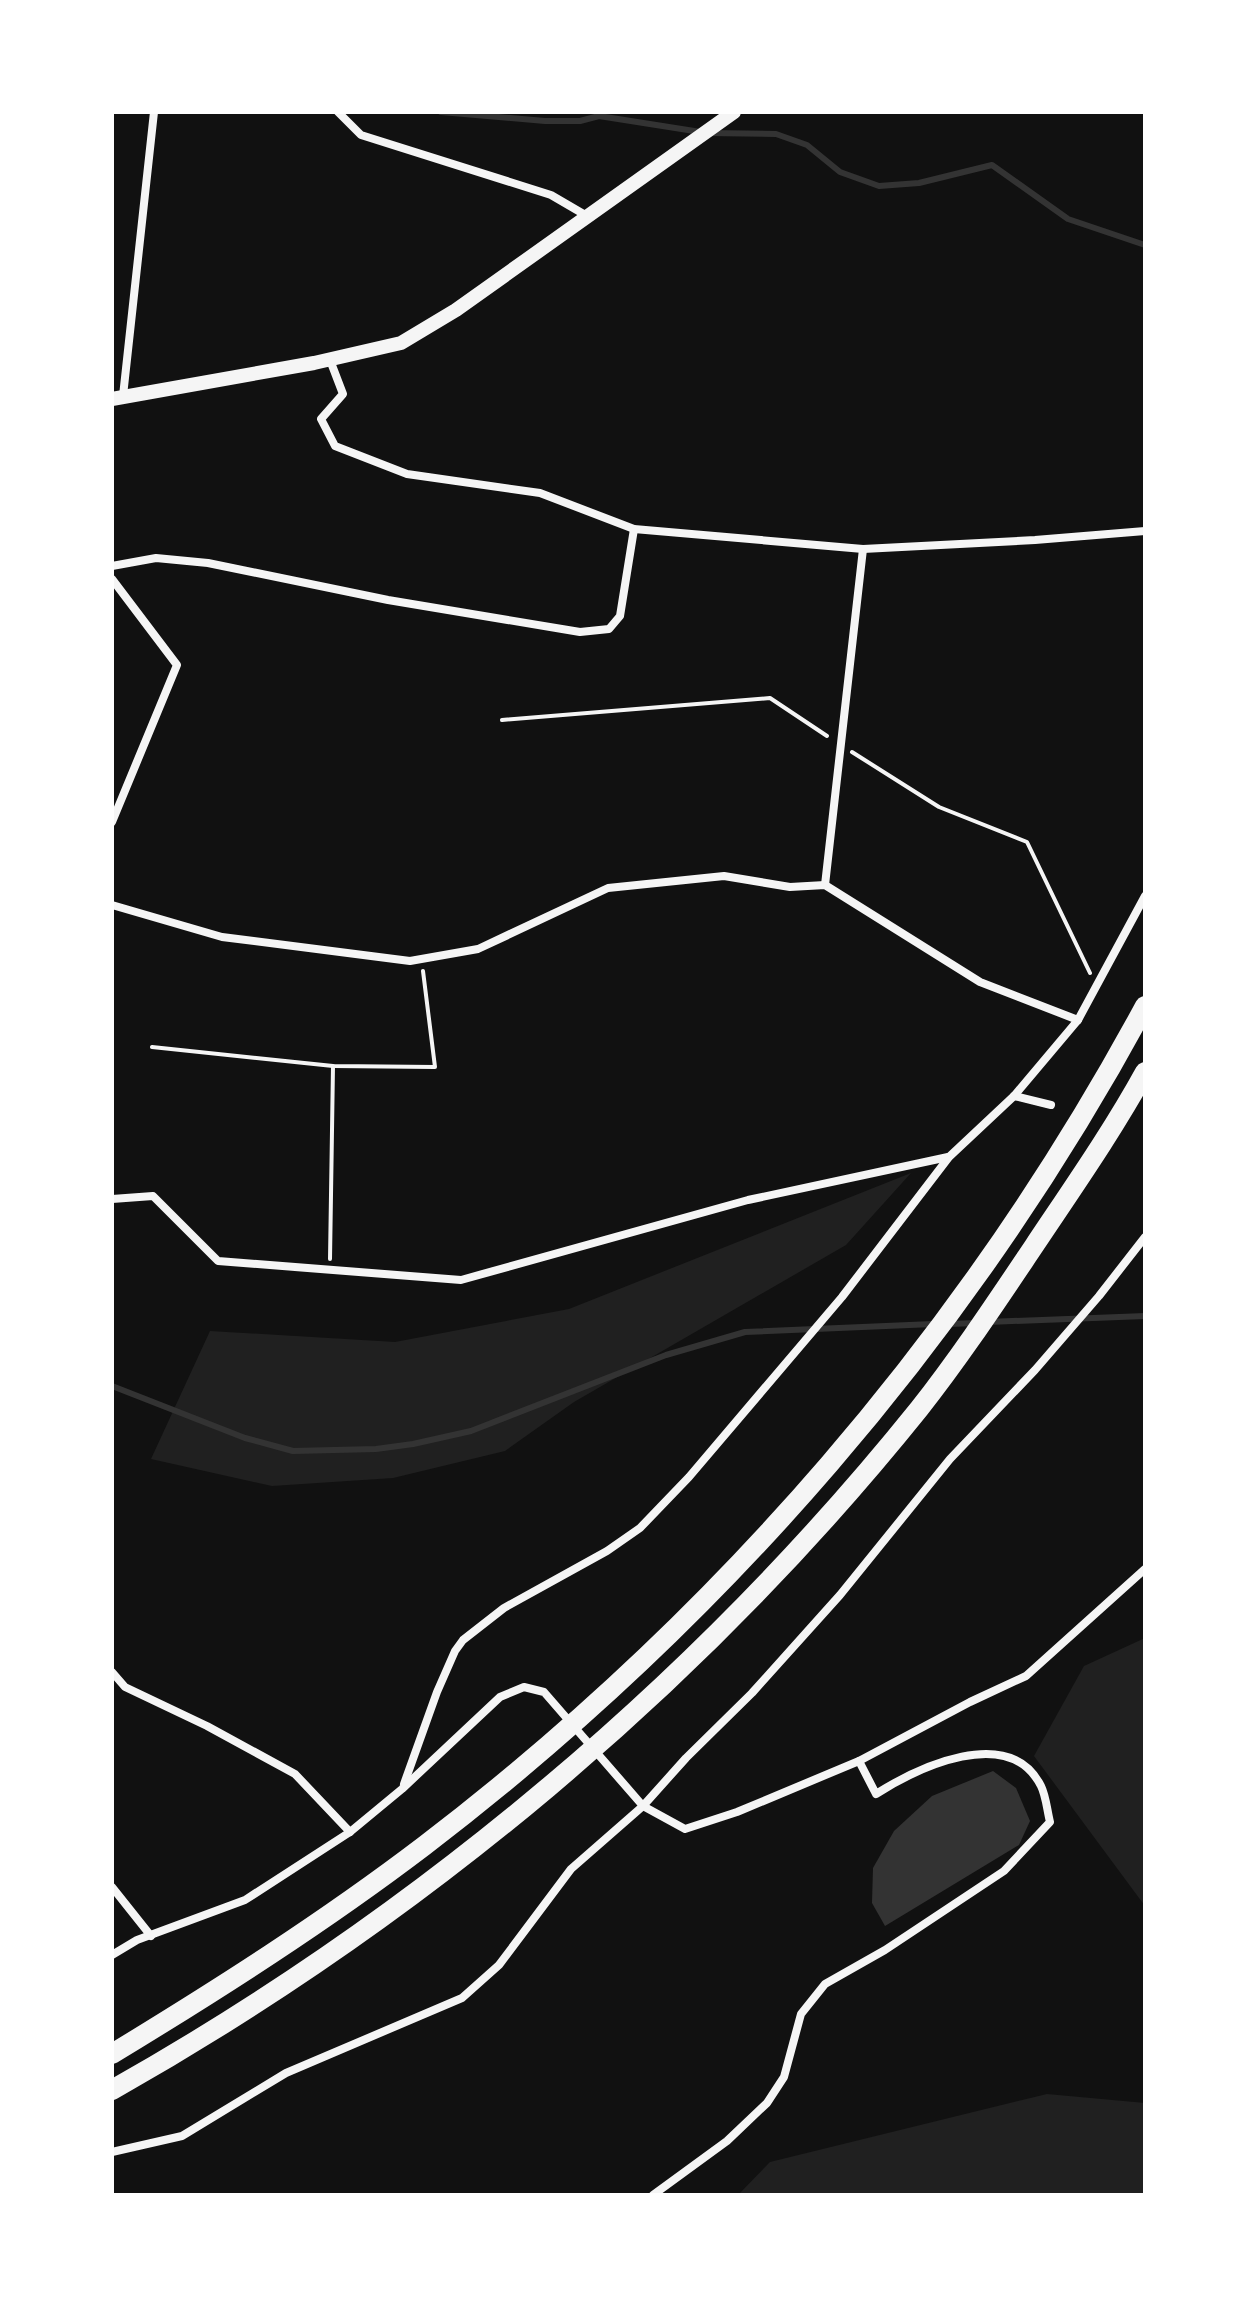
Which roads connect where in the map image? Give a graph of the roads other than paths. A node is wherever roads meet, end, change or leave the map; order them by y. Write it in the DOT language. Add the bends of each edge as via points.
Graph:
graph roads {
  1 [pos="154,112"];
  2 [pos="338,112"];
  3 [pos="734,112"];
  4 [pos="587,216"];
  5 [pos="330,360"];
  6 [pos="118,398"];
  7 [pos="634,529"];
  8 [pos="1145,531"];
  9 [pos="863,549"];
  10 [pos="112,566"];
  11 [pos="112,579"];
  12 [pos="112,822"];
  13 [pos="825,885"];
  14 [pos="1145,896"];
  15 [pos="112,905"];
  16 [pos="1145,1006"];
  17 [pos="1078,1020"];
  18 [pos="1145,1072"];
  19 [pos="1014,1096"];
  20 [pos="1051,1105"];
  21 [pos="949,1157"];
  22 [pos="112,1199"];
  23 [pos="1145,1237"];
  24 [pos="1145,1569"];
  25 [pos="112,1672"];
  26 [pos="859,1761"];
  27 [pos="402,1789"];
  28 [pos="643,1806"];
  29 [pos="350,1832"];
  30 [pos="112,1887"];
  31 [pos="151,1936"];
  32 [pos="112,1955"];
  33 [pos="112,2054"];
  34 [pos="112,2090"];
  35 [pos="112,2152"];
  36 [pos="653,2195"];
  1 -- 6 [label="street"];
  2 -- 4 [label="street" via="361,135 551,195"];
  3 -- 4 [label="street"];
  4 -- 5 [label="street" via="401,343"];
  5 -- 6 [label="street"];
  5 -- 7 [label="street" via="343,394 321,419 335,446 407,474 540,493"];
  7 -- 9 [label="street"];
  7 -- 10 [label="street" via="620,616 609,629 580,632 208,563 156,558"];
  8 -- 9 [label="street"];
  9 -- 13 [label="street"];
  11 -- 12 [label="street" via="177,665"];
  13 -- 15 [label="street" via="790,887 724,876 608,888 478,949 410,961 222,937"];
  13 -- 17 [label="street" via="980,982"];
  14 -- 17 [label="street"];
  16 -- 33 [label="highway" via="1044,1177 967,1289 820,1477 724,1582 584,1713 424,1846 322,1921"];
  17 -- 19 [label="street"];
  18 -- 34 [label="highway" via="1031,1252 920,1407 745,1605 652,1696 446,1869 232,2018"];
  19 -- 20 [label="street"];
  19 -- 21 [label="street"];
  21 -- 22 [label="street" via="748,1200 461,1280 218,1261 153,1196"];
  21 -- 27 [label="street" via="842,1297 640,1528 504,1608 463,1640 437,1692"];
  23 -- 28 [label="street" via="1035,1370 950,1459 840,1595"];
  24 -- 26 [label="street" via="1026,1676"];
  25 -- 29 [label="street" via="125,1687 295,1774"];
  26 -- 28 [label="street" via="685,1829"];
  26 -- 36 [label="street" via="876,1794 908,1774 965,1754 1008,1757 1027,1768 1041,1786 1050,1822 1004,1871 825,1984 801,2014 784,2077 767,2103 727,2141"];
  27 -- 28 [label="street" via="500,1697 524,1687 544,1692"];
  27 -- 29 [label="street"];
  28 -- 35 [label="street" via="571,1869 499,1965 462,1998 286,2073 182,2136"];
  29 -- 31 [label="street" via="245,1900"];
  30 -- 31 [label="street"];
  31 -- 32 [label="street"];
}
